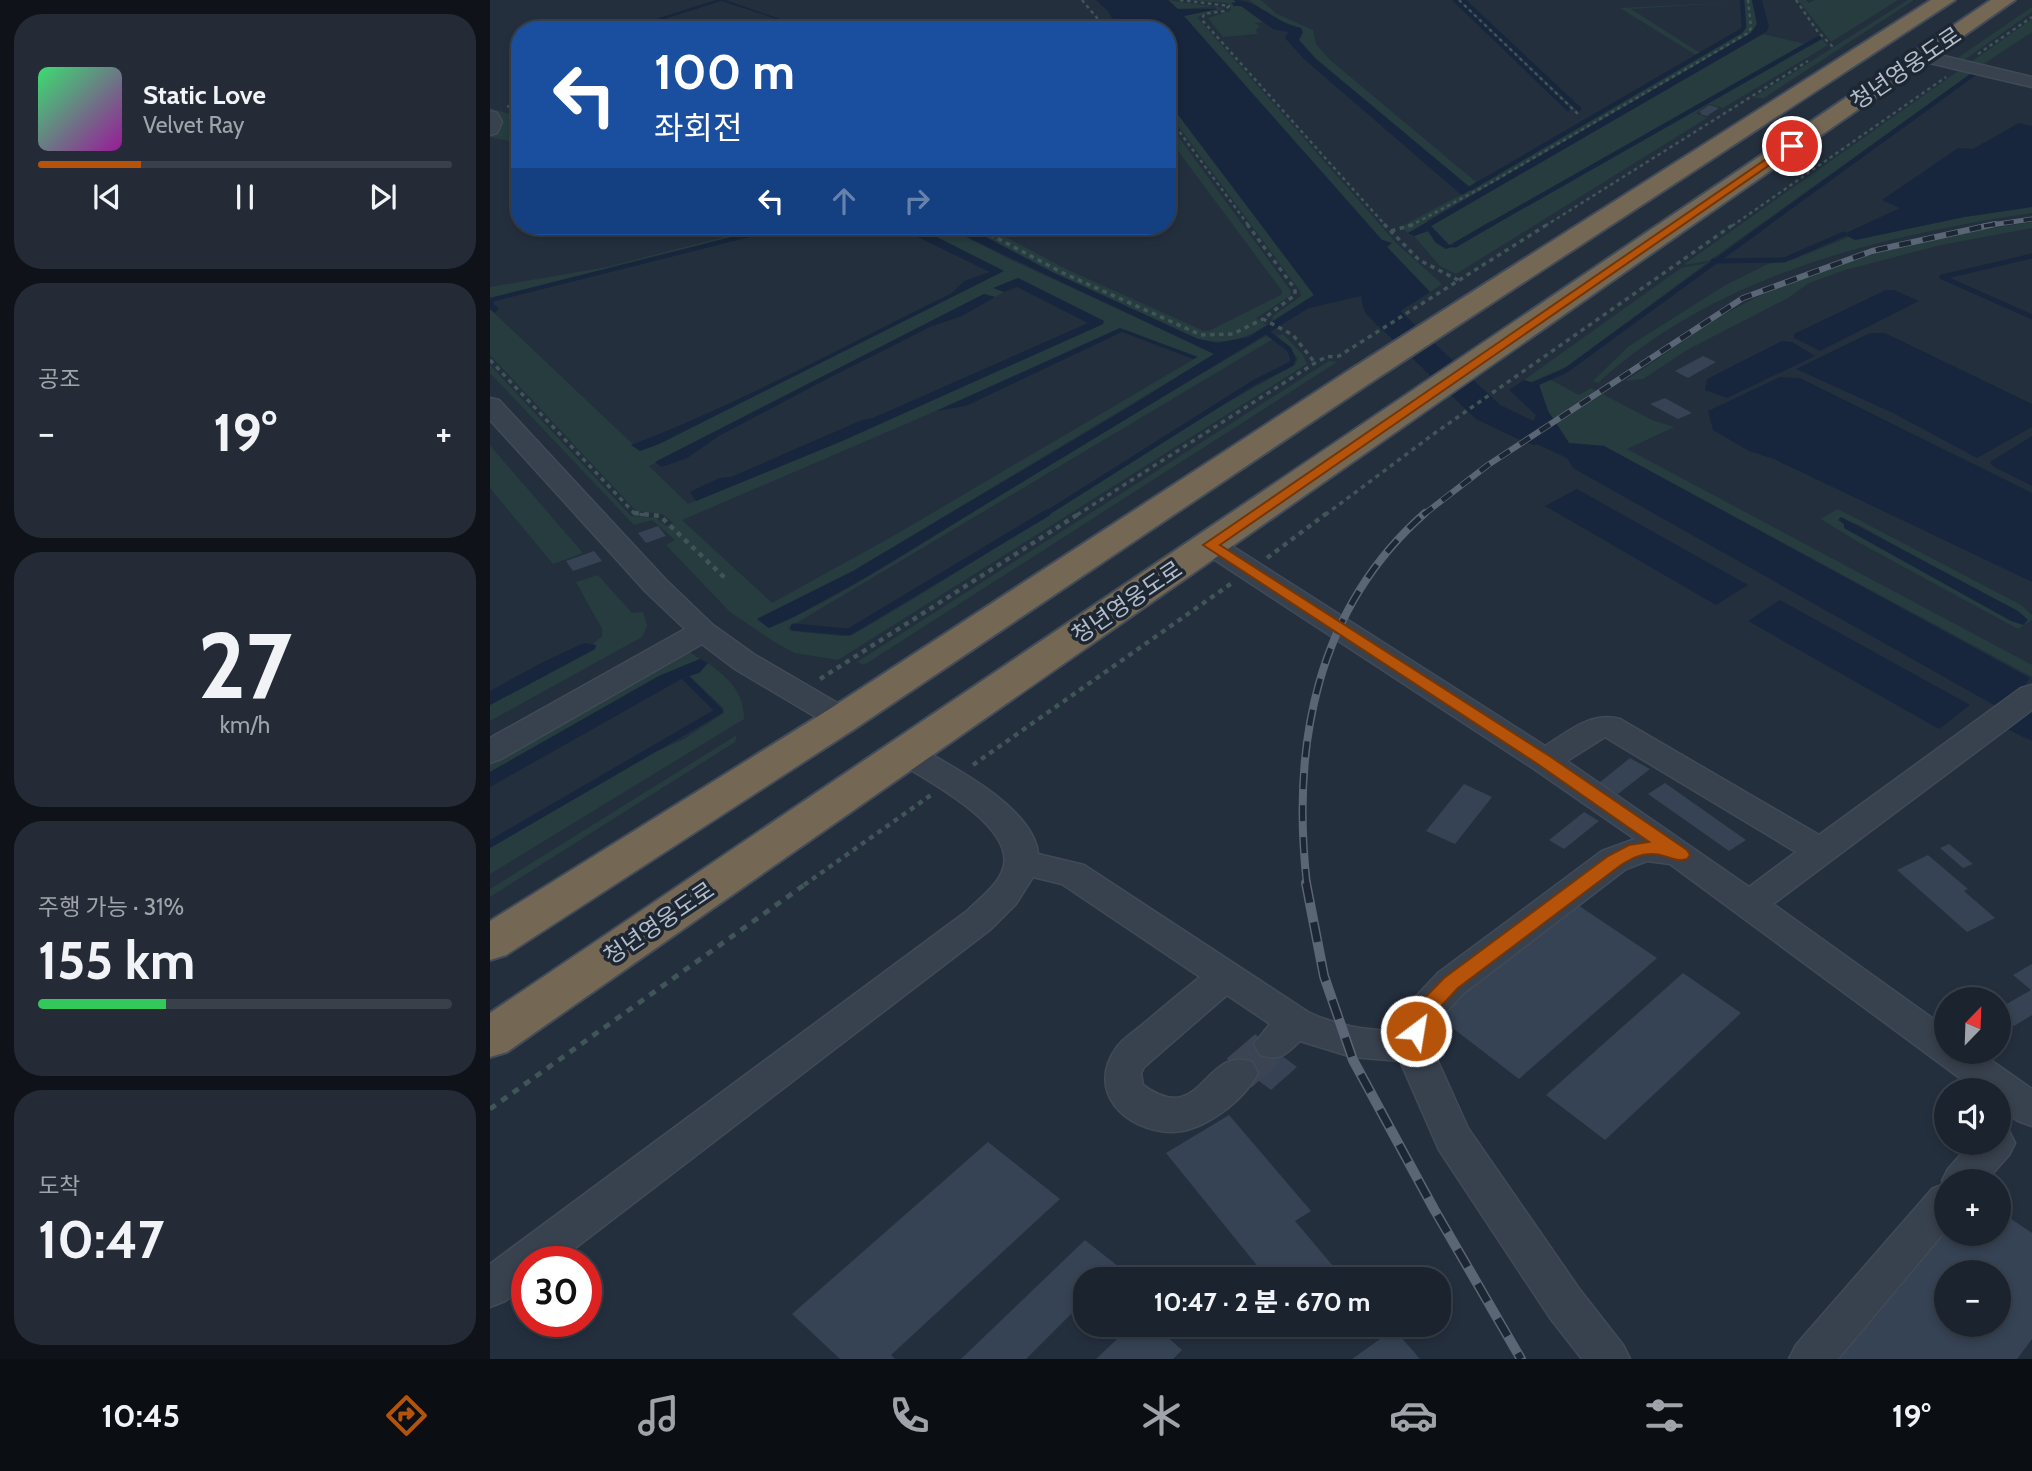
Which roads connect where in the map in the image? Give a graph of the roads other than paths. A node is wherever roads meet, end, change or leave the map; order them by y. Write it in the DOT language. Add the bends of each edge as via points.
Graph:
graph roads {
  1 [pos="1945,0"];
  2 [pos="2006,0"];
  3 [pos="1923,56"];
  4 [pos="2032,82"];
  5 [pos="490,117"];
  6 [pos="490,129"];
  7 [pos="490,405"];
  8 [pos="1211,545"];
  9 [pos="703,631"];
  10 [pos="2032,695"];
  11 [pos="842,719"];
  12 [pos="490,752"];
  13 [pos="906,754"];
  14 [pos="1545,761"];
  15 [pos="1821,852"];
  16 [pos="1681,855"];
  17 [pos="1023,862"];
  18 [pos="1749,904"];
  19 [pos="490,943"];
  20 [pos="1226,976"];
  21 [pos="490,1038"];
  22 [pos="1934,1039"];
  23 [pos="1412,1046"];
  24 [pos="1968,1064"];
  25 [pos="1239,1073"];
  26 [pos="2029,1108"];
  27 [pos="2011,1127"];
  28 [pos="1985,1155"];
  29 [pos="1972,1169"];
  30 [pos="1934,1215"];
  31 [pos="490,1288"];
  32 [pos="1608,1359"];
  33 [pos="1811,1359"];
  1 -- 11 [label="highway, 청년영웅도로" via="1461,313 1349,367"];
  2 -- 3 [label="highway, 청년영웅도로"];
  3 -- 4 [label="street"];
  3 -- 8 [label="highway, 청년영웅도로"];
  5 -- 6 [label="street"];
  7 -- 9 [label="street"];
  8 -- 13 [label="highway, 청년영웅도로"];
  8 -- 14 [label="street"];
  9 -- 11 [label="street" via="745,662"];
  9 -- 12 [label="street"];
  10 -- 15 [label="street"];
  11 -- 19 [label="highway, 청년영웅도로"];
  13 -- 17 [label="street" via="970,792 1017,834"];
  13 -- 21 [label="highway, 청년영웅도로"];
  14 -- 15 [label="street" via="1597,728 1609,726"];
  14 -- 16 [label="street"];
  15 -- 18 [label="street"];
  16 -- 18 [label="street"];
  16 -- 23 [label="street" via="1654,847 1635,849 1614,860 1451,983 1419,1017"];
  17 -- 20 [label="street" via="1072,874"];
  17 -- 31 [label="street" via="1009,890 979,920"];
  18 -- 22 [label="street"];
  20 -- 23 [label="street" via="1284,1033 1383,1047"];
  20 -- 25 [label="street" via="1131,1056 1122,1073 1125,1093 1143,1109 1169,1117 1197,1111"];
  23 -- 32 [label="street" via="1453,1138 1565,1304"];
  24 -- 26 [label="street"];
  26 -- 27 [label="street"];
  28 -- 29 [label="street"];
  30 -- 33 [label="street"];
}
